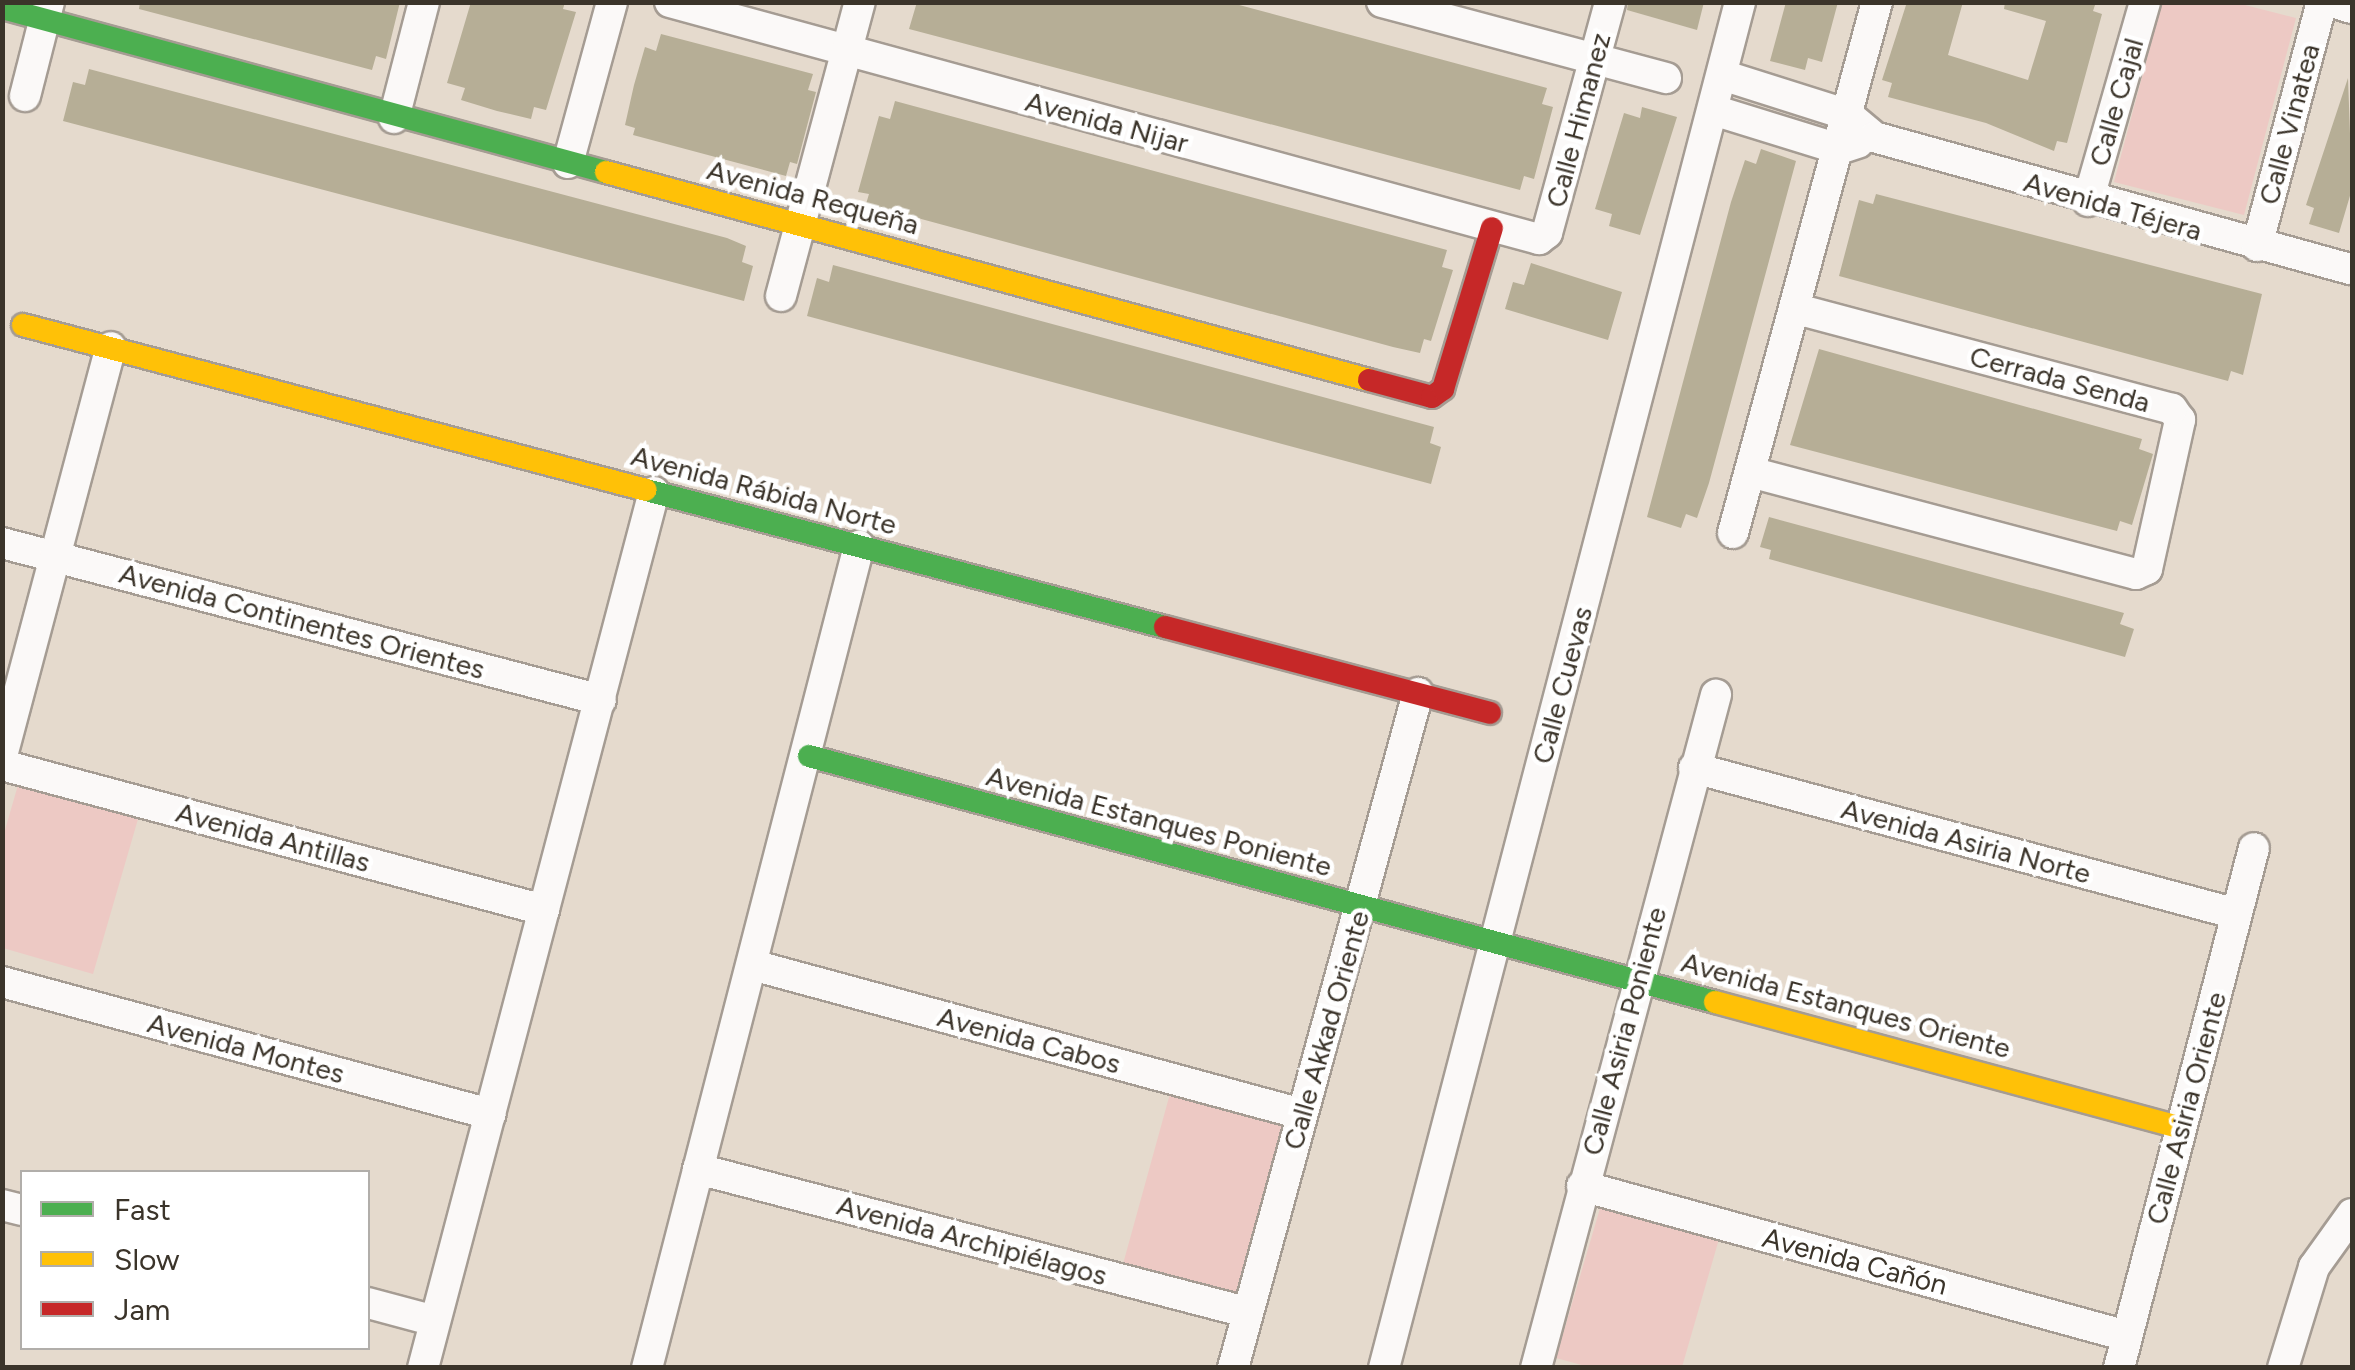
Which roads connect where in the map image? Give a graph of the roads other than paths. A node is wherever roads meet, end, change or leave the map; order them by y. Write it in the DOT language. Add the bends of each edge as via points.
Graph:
graph roads {
  1 [pos="424,2"];
  2 [pos="612,2"];
  3 [pos="670,2"];
  4 [pos="860,2"];
  5 [pos="1382,2"];
  6 [pos="1610,2"];
  7 [pos="1740,2"];
  8 [pos="1877,2"];
  9 [pos="2145,2"];
  10 [pos="2322,2"];
  11 [pos="2332,2"];
  12 [pos="2,8"];
  13 [pos="1421,8"];
  14 [pos="2352,8"];
  15 [pos="47,11"];
  16 [pos="847,51"];
  17 [pos="1594,59"];
  18 [pos="1722,75"];
  19 [pos="1666,78"];
  20 [pos="25,96"];
  21 [pos="1713,110"];
  22 [pos="1848,114"];
  23 [pos="394,118"];
  24 [pos="1874,137"];
  25 [pos="1839,149"];
  26 [pos="568,163"];
  27 [pos="2088,201"];
  28 [pos="800,224"];
  29 [pos="1492,228"];
  30 [pos="1544,237"];
  31 [pos="2257,246"];
  32 [pos="2352,270"];
  33 [pos="782,296"];
  34 [pos="1796,308"];
  35 [pos="24,325"];
  36 [pos="111,348"];
  37 [pos="1750,472"];
  38 [pos="654,492"];
  39 [pos="1733,533"];
  40 [pos="2,543"];
  41 [pos="859,546"];
  42 [pos="56,556"];
  43 [pos="1418,693"];
  44 [pos="1716,695"];
  45 [pos="601,700"];
  46 [pos="1490,713"];
  47 [pos="2,756"];
  48 [pos="809,756"];
  49 [pos="2,765"];
  50 [pos="1694,768"];
  51 [pos="2254,848"];
  52 [pos="1361,907"];
  53 [pos="544,910"];
  54 [pos="2237,914"];
  55 [pos="1494,939"];
  56 [pos="756,966"];
  57 [pos="1639,979"];
  58 [pos="2,982"];
  59 [pos="490,1114"];
  60 [pos="1302,1114"];
  61 [pos="2181,1128"];
  62 [pos="698,1168"];
  63 [pos="1582,1186"];
  64 [pos="2352,1214"];
  65 [pos="370,1304"];
  66 [pos="1246,1312"];
  67 [pos="435,1321"];
  68 [pos="2127,1336"];
  69 [pos="423,1368"];
  70 [pos="647,1368"];
  71 [pos="1233,1368"];
  72 [pos="1384,1368"];
  73 [pos="1536,1368"];
  74 [pos="2119,1368"];
  75 [pos="2284,1368"];
  1 -- 23 [label="street"];
  2 -- 26 [label="street"];
  3 -- 16 [label="street, Avenida Nijar"];
  4 -- 16 [label="street"];
  5 -- 13 [label="street"];
  6 -- 17 [label="street, Calle Himanez"];
  7 -- 18 [label="street, Calle Cuevas"];
  8 -- 22 [label="street"];
  9 -- 27 [label="street, Calle Cajal"];
  10 -- 31 [label="street, Calle Vinatea"];
  11 -- 14 [label="street"];
  12 -- 15 [label="street, Avenida Requeña"];
  13 -- 17 [label="street"];
  15 -- 20 [label="street"];
  15 -- 23 [label="street, Avenida Requeña"];
  16 -- 28 [label="street"];
  16 -- 29 [label="street, Avenida Nijar"];
  17 -- 19 [label="street"];
  17 -- 30 [label="street, Calle Himanez"];
  18 -- 21 [label="street, Calle Cuevas"];
  18 -- 22 [label="street, Avenida Téjera"];
  21 -- 25 [label="street"];
  21 -- 55 [label="street, Calle Cuevas"];
  22 -- 24 [label="street, Avenida Téjera"];
  22 -- 25 [label="street"];
  23 -- 26 [label="street, Avenida Requeña"];
  24 -- 25 [label="street"];
  24 -- 27 [label="street, Avenida Téjera"];
  25 -- 34 [label="street"];
  26 -- 28 [label="street, Avenida Requeña"];
  27 -- 31 [label="street, Avenida Téjera"];
  28 -- 29 [label="street, Avenida Requeña" via="1432,396 1443,388"];
  28 -- 33 [label="street"];
  29 -- 30 [label="street, Avenida Nijar"];
  31 -- 32 [label="street, Avenida Téjera"];
  34 -- 37 [label="street"];
  34 -- 37 [label="street, Cerrada Senda" via="2177,413 2146,568 2136,574"];
  35 -- 36 [label="street, Avenida Rábida Norte"];
  36 -- 38 [label="street, Avenida Rábida Norte"];
  36 -- 42 [label="street"];
  37 -- 39 [label="street"];
  38 -- 41 [label="street, Avenida Rábida Norte"];
  38 -- 45 [label="street"];
  40 -- 42 [label="street, Avenida Continentes Orientes"];
  41 -- 43 [label="street, Avenida Rábida Norte"];
  41 -- 48 [label="street"];
  42 -- 45 [label="street, Avenida Continentes Orientes"];
  42 -- 47 [label="street"];
  43 -- 46 [label="street, Avenida Rábida Norte"];
  43 -- 52 [label="street, Calle Akkad Oriente"];
  44 -- 50 [label="street, Calle Asiria Poniente"];
  45 -- 53 [label="street"];
  48 -- 52 [label="street, Avenida Estanques Poniente"];
  48 -- 56 [label="street"];
  49 -- 53 [label="street, Avenida Antillas"];
  50 -- 54 [label="street, Avenida Asiria Norte"];
  50 -- 57 [label="street, Calle Asiria Poniente"];
  51 -- 54 [label="street, Calle Asiria Oriente"];
  52 -- 55 [label="street, Avenida Estanques Poniente"];
  52 -- 60 [label="street, Calle Akkad Oriente"];
  53 -- 59 [label="street"];
  54 -- 61 [label="street, Calle Asiria Oriente"];
  55 -- 57 [label="street, Avenida Estanques Oriente"];
  55 -- 72 [label="street, Calle Cuevas"];
  56 -- 60 [label="street, Avenida Cabos"];
  56 -- 62 [label="street"];
  57 -- 61 [label="street, Avenida Estanques Oriente"];
  57 -- 63 [label="street, Calle Asiria Poniente"];
  58 -- 59 [label="street, Avenida Montes"];
  59 -- 67 [label="street"];
  60 -- 66 [label="street, Calle Akkad Oriente"];
  61 -- 68 [label="street, Calle Asiria Oriente"];
  62 -- 66 [label="street, Avenida Archipiélagos"];
  62 -- 70 [label="street"];
  63 -- 68 [label="street, Avenida Cañón"];
  63 -- 73 [label="street, Calle Asiria Poniente"];
  64 -- 75 [label="street" via="2314,1268"];
  65 -- 67 [label="street"];
  66 -- 71 [label="street, Calle Akkad Oriente"];
  67 -- 69 [label="street"];
  68 -- 74 [label="street, Calle Asiria Oriente"];
}
